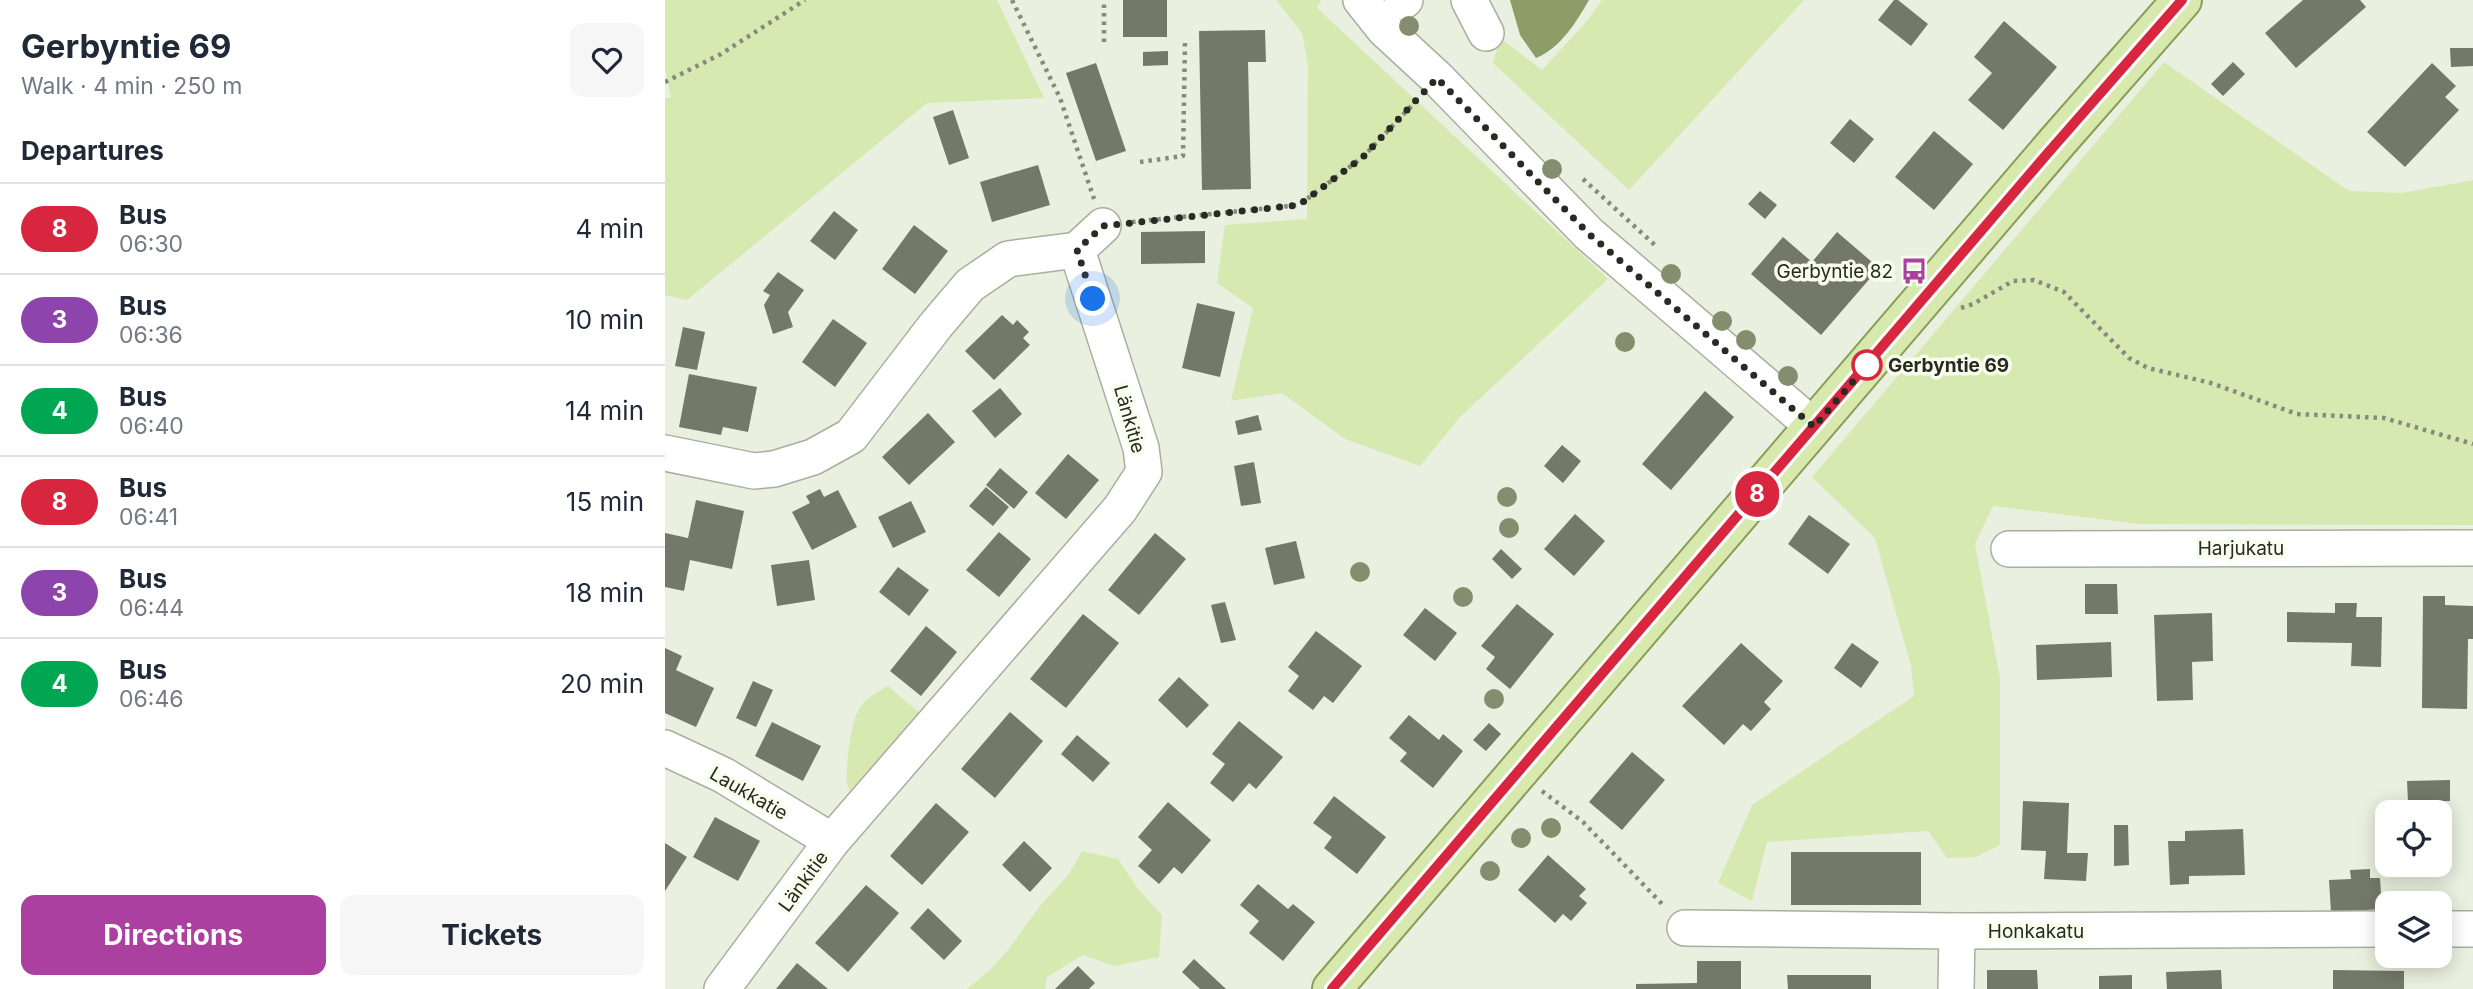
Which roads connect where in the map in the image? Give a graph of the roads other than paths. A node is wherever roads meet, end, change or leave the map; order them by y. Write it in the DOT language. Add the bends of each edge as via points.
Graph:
graph roads {
  1 [pos="1361,0"];
  2 [pos="1469,0"];
  3 [pos="2182,0"];
  4 [pos="1486,33"];
  5 [pos="1103,226"];
  6 [pos="1077,250"];
  7 [pos="1814,427"];
  8 [pos="665,453"];
  9 [pos="2473,548"];
  10 [pos="2009,549"];
  11 [pos="665,748"];
  12 [pos="832,841"];
  13 [pos="1685,928"];
  14 [pos="2375,929"];
  15 [pos="2452,929"];
  16 [pos="2473,929"];
  17 [pos="1957,931"];
  18 [pos="722,989"];
  19 [pos="1332,989"];
  20 [pos="1957,989"];
  1 -- 7 [label="street" via="1384,29 1589,234"];
  2 -- 4 [label="street"];
  3 -- 7 [label="main road"];
  5 -- 6 [label="street"];
  6 -- 8 [label="street" via="1008,260 970,285 851,436 813,457 754,471"];
  6 -- 12 [label="street, Länkitie" via="1145,472 1119,509"];
  7 -- 19 [label="main road"];
  9 -- 10 [label="street, Harjukatu"];
  11 -- 12 [label="street, Laukkatie" via="723,775"];
  12 -- 18 [label="street, Länkitie"];
  13 -- 17 [label="street, Honkakatu"];
  14 -- 17 [label="street, Honkakatu"];
  15 -- 16 [label="street"];
  17 -- 20 [label="street"];
}
